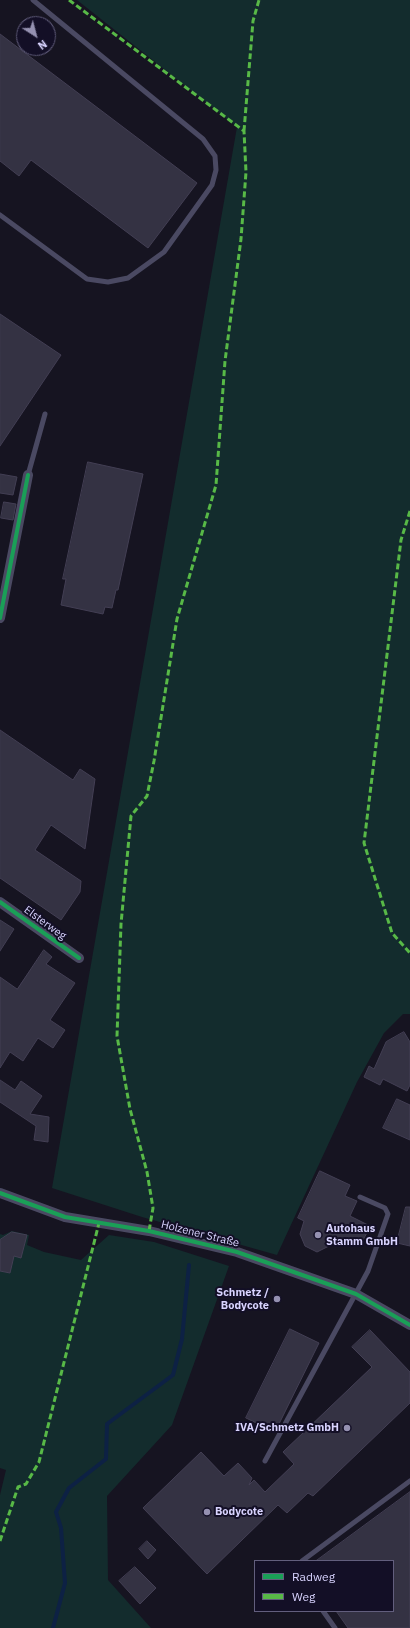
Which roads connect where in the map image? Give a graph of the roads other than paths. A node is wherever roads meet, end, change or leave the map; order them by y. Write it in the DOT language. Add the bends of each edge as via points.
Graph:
graph roads {
  1 [pos="33,0"];
  2 [pos="0,215"];
  3 [pos="45,414"];
  4 [pos="28,475"];
  5 [pos="0,615"];
  6 [pos="0,902"];
  7 [pos="79,958"];
  8 [pos="0,1193"];
  9 [pos="360,1197"];
  10 [pos="356,1294"];
  11 [pos="410,1325"];
  12 [pos="266,1461"];
  13 [pos="410,1481"];
  14 [pos="303,1560"];
  15 [pos="324,1612"];
  16 [pos="335,1628"];
  1 -- 2 [label="lane" via="203,140 215,156 216,170 212,185 164,252 128,278 108,282 87,279"];
  3 -- 4 [label="lane"];
  4 -- 5 [label="street"];
  6 -- 7 [label="street, Elsterweg"];
  8 -- 10 [label="street, Holzener Straße" via="65,1217 149,1231 237,1252"];
  9 -- 10 [label="lane" via="385,1208 388,1214 368,1271"];
  10 -- 11 [label="street, Holzener Straße"];
  10 -- 12 [label="lane"];
  13 -- 14 [label="lane"];
  15 -- 16 [label="lane"];
}
